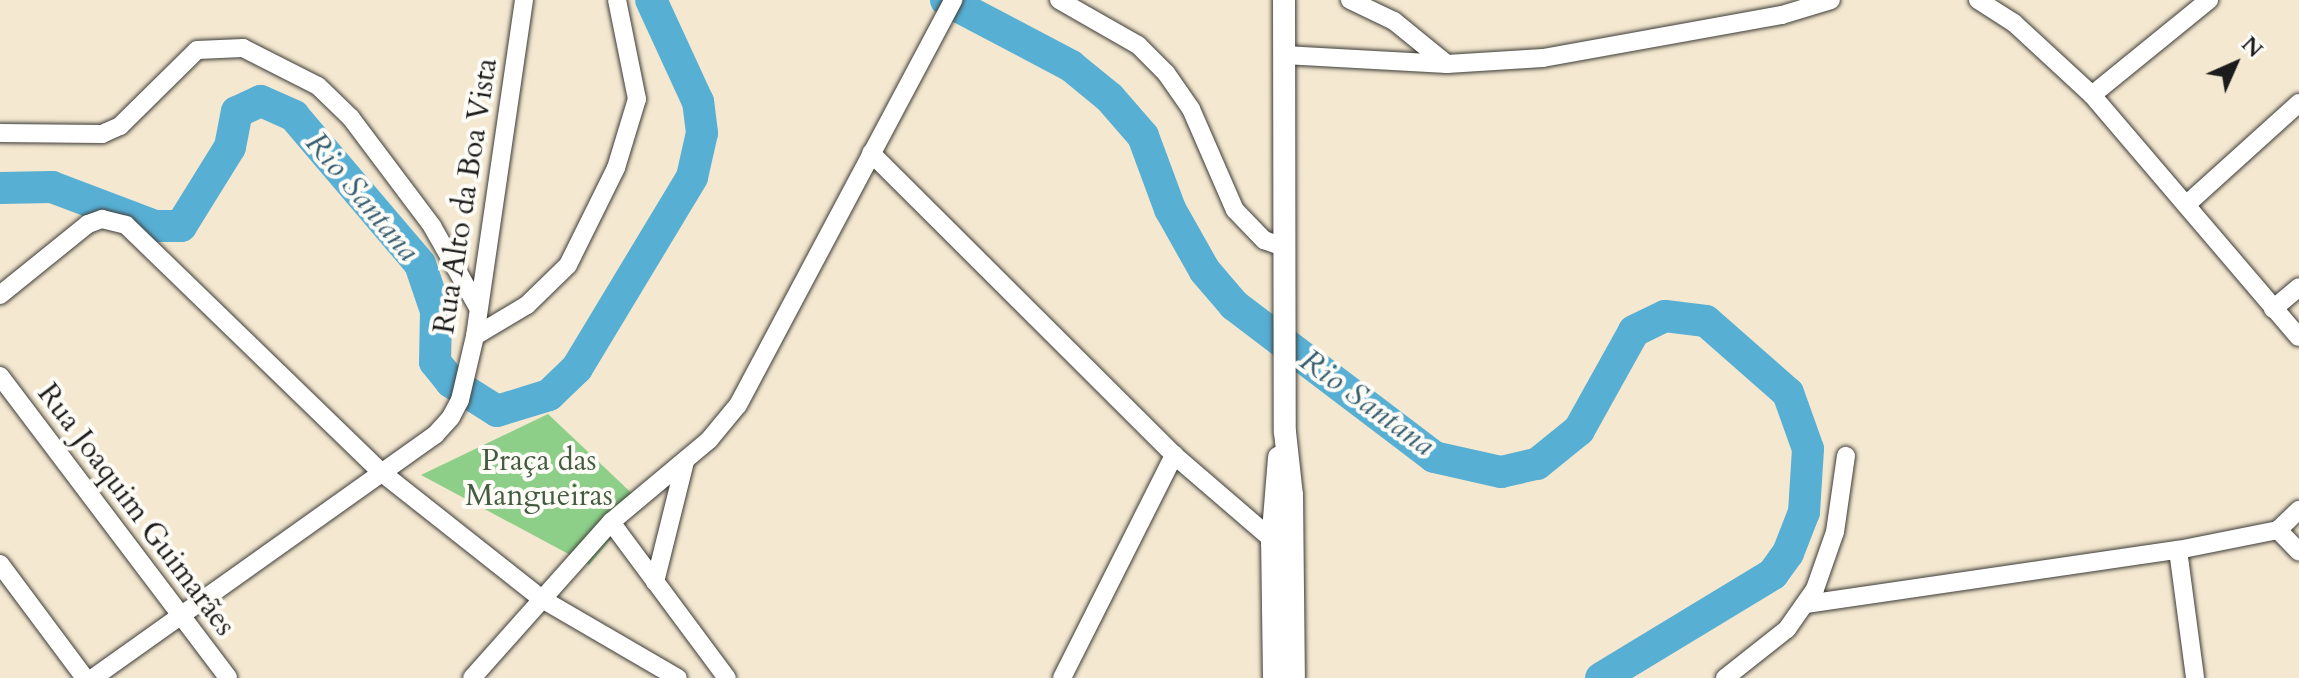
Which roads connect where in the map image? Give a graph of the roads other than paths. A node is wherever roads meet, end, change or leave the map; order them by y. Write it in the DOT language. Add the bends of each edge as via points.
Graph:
graph roads {
  1 [pos="524,0"];
  2 [pos="617,0"];
  3 [pos="1059,0"];
  4 [pos="1284,0"];
  5 [pos="1350,0"];
  6 [pos="1831,0"];
  7 [pos="1978,0"];
  8 [pos="2209,0"];
  9 [pos="952,3"];
  10 [pos="1284,55"];
  11 [pos="1447,64"];
  12 [pos="2092,95"];
  13 [pos="2299,103"];
  14 [pos="0,133"];
  15 [pos="871,153"];
  16 [pos="2186,205"];
  17 [pos="1283,247"];
  18 [pos="2299,287"];
  19 [pos="0,295"];
  20 [pos="477,306"];
  21 [pos="2273,309"];
  22 [pos="475,336"];
  23 [pos="2299,337"];
  24 [pos="0,376"];
  25 [pos="1285,432"];
  26 [pos="1174,455"];
  27 [pos="1846,456"];
  28 [pos="685,462"];
  29 [pos="381,472"];
  30 [pos="2299,510"];
  31 [pos="611,522"];
  32 [pos="2278,530"];
  33 [pos="1272,543"];
  34 [pos="2178,550"];
  35 [pos="1294,552"];
  36 [pos="2299,552"];
  37 [pos="0,564"];
  38 [pos="655,582"];
  39 [pos="542,599"];
  40 [pos="1806,604"];
  41 [pos="179,616"];
  42 [pos="85,678"];
  43 [pos="93,678"];
  44 [pos="228,678"];
  45 [pos="472,678"];
  46 [pos="678,678"];
  47 [pos="727,678"];
  48 [pos="1062,678"];
  49 [pos="1274,678"];
  50 [pos="1294,678"];
  51 [pos="1725,678"];
  52 [pos="2195,678"];
  1 -- 20 [label="street, Rua Alto da Boa Vista"];
  2 -- 22 [label="street" via="637,99 616,168 568,265 527,305"];
  3 -- 17 [label="street" via="1138,45 1166,73 1191,109 1235,210 1264,240"];
  4 -- 10 [label="main road"];
  5 -- 11 [label="street" via="1415,35"];
  6 -- 11 [label="street" via="1782,15 1586,52"];
  7 -- 12 [label="street" via="2014,23"];
  8 -- 12 [label="street"];
  9 -- 15 [label="street"];
  10 -- 11 [label="street"];
  10 -- 17 [label="main road"];
  12 -- 16 [label="street"];
  13 -- 16 [label="street"];
  14 -- 20 [label="street" via="102,134 120,126 197,50 243,48 318,86 351,118 424,215"];
  15 -- 26 [label="street"];
  15 -- 28 [label="street" via="738,405"];
  16 -- 21 [label="street"];
  17 -- 25 [label="main road"];
  18 -- 21 [label="street"];
  19 -- 29 [label="street" via="88,224 116,221 168,262"];
  20 -- 22 [label="street, Rua Alto da Boa Vista"];
  21 -- 23 [label="street"];
  22 -- 29 [label="street, Rua Alto da Boa Vista" via="460,400 435,435"];
  24 -- 41 [label="street, Rua Joaquim Guimarães"];
  25 -- 33 [label="main road"];
  25 -- 35 [label="main road"];
  26 -- 33 [label="street"];
  26 -- 48 [label="street"];
  27 -- 40 [label="street" via="1832,542"];
  28 -- 31 [label="street"];
  28 -- 38 [label="street"];
  29 -- 39 [label="street"];
  29 -- 41 [label="street"];
  30 -- 32 [label="street"];
  31 -- 38 [label="street"];
  31 -- 39 [label="street"];
  32 -- 34 [label="street"];
  32 -- 36 [label="street"];
  33 -- 35 [label="street"];
  33 -- 49 [label="main road"];
  34 -- 40 [label="street"];
  34 -- 52 [label="street"];
  35 -- 50 [label="main road"];
  37 -- 42 [label="street"];
  38 -- 47 [label="street"];
  39 -- 45 [label="street"];
  39 -- 46 [label="street"];
  40 -- 51 [label="street" via="1787,629"];
  41 -- 43 [label="street"];
  41 -- 44 [label="street, Rua Joaquim Guimarães"];
}
